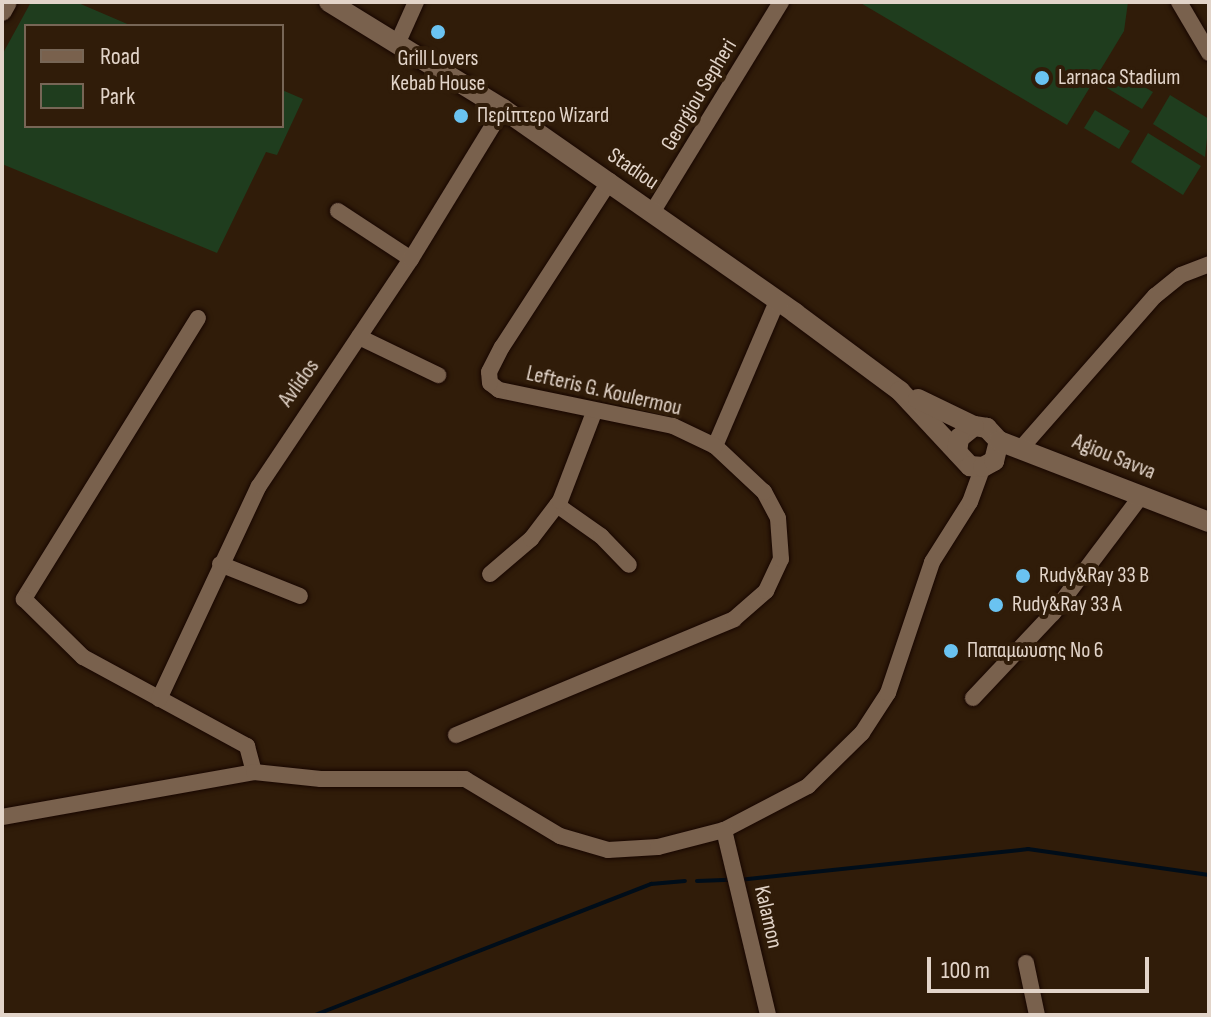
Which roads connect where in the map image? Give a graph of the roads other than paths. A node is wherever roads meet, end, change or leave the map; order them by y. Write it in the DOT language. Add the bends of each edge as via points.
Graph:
graph roads {
  1 [pos="7,2"];
  2 [pos="329,2"];
  3 [pos="416,2"];
  4 [pos="781,2"];
  5 [pos="1179,2"];
  6 [pos="2,11"];
  7 [pos="1204,35"];
  8 [pos="398,42"];
  9 [pos="1209,53"];
  10 [pos="503,109"];
  11 [pos="610,181"];
  12 [pos="338,211"];
  13 [pos="653,211"];
  14 [pos="411,259"];
  15 [pos="1209,264"];
  16 [pos="777,301"];
  17 [pos="198,318"];
  18 [pos="359,337"];
  19 [pos="438,375"];
  20 [pos="900,391"];
  21 [pos="595,410"];
  22 [pos="974,426"];
  23 [pos="999,441"];
  24 [pos="715,446"];
  25 [pos="1023,446"];
  26 [pos="957,452"];
  27 [pos="983,467"];
  28 [pos="1142,495"];
  29 [pos="557,505"];
  30 [pos="1209,522"];
  31 [pos="220,564"];
  32 [pos="629,565"];
  33 [pos="490,574"];
  34 [pos="300,596"];
  35 [pos="973,698"];
  36 [pos="159,699"];
  37 [pos="456,735"];
  38 [pos="254,772"];
  39 [pos="2,817"];
  40 [pos="724,830"];
  41 [pos="1026,963"];
  42 [pos="768,1015"];
  43 [pos="1037,1015"];
  1 -- 6 [label="street"];
  2 -- 8 [label="street, Stadiou"];
  3 -- 8 [label="street"];
  4 -- 13 [label="street, Georgiou Sepheri"];
  5 -- 7 [label="street"];
  7 -- 9 [label="street"];
  8 -- 10 [label="street, Stadiou"];
  10 -- 11 [label="street, Stadiou"];
  10 -- 14 [label="street, Avlidos"];
  11 -- 13 [label="street, Stadiou"];
  11 -- 21 [label="street, Lefteris G. Koulermou" via="489,372 490,383 499,390"];
  12 -- 14 [label="street"];
  13 -- 16 [label="street, Stadiou"];
  14 -- 18 [label="street, Avlidos"];
  15 -- 25 [label="street" via="1181,275 1155,296"];
  16 -- 20 [label="street, Stadiou"];
  16 -- 24 [label="street"];
  17 -- 36 [label="street" via="24,599 83,657"];
  18 -- 19 [label="street"];
  18 -- 31 [label="street, Avlidos" via="290,433"];
  20 -- 22 [label="street, Stadiou"];
  20 -- 26 [label="street, Stadiou"];
  21 -- 24 [label="street, Lefteris G. Koulermou" via="673,426"];
  21 -- 29 [label="street"];
  22 -- 23 [label="street" via="987,428"];
  22 -- 26 [label="street" via="959,438"];
  23 -- 25 [label="street, Agiou Savva"];
  23 -- 27 [label="street" via="998,455"];
  24 -- 37 [label="street, Lefteris G. Koulermou" via="764,492 778,518 781,559 753,606 734,619"];
  25 -- 28 [label="street, Agiou Savva"];
  26 -- 27 [label="street" via="970,466"];
  27 -- 40 [label="street" via="970,502 932,562 888,693 867,726 822,776"];
  28 -- 30 [label="street, Agiou Savva"];
  28 -- 35 [label="street" via="1053,613"];
  29 -- 32 [label="street" via="601,536"];
  29 -- 33 [label="street" via="531,539"];
  31 -- 34 [label="street"];
  31 -- 36 [label="street, Avlidos"];
  36 -- 38 [label="street" via="247,746"];
  38 -- 39 [label="street"];
  38 -- 40 [label="street" via="321,779 465,779 560,836 608,850 658,847"];
  40 -- 42 [label="street, Kalamon"];
  41 -- 43 [label="street"];
}
